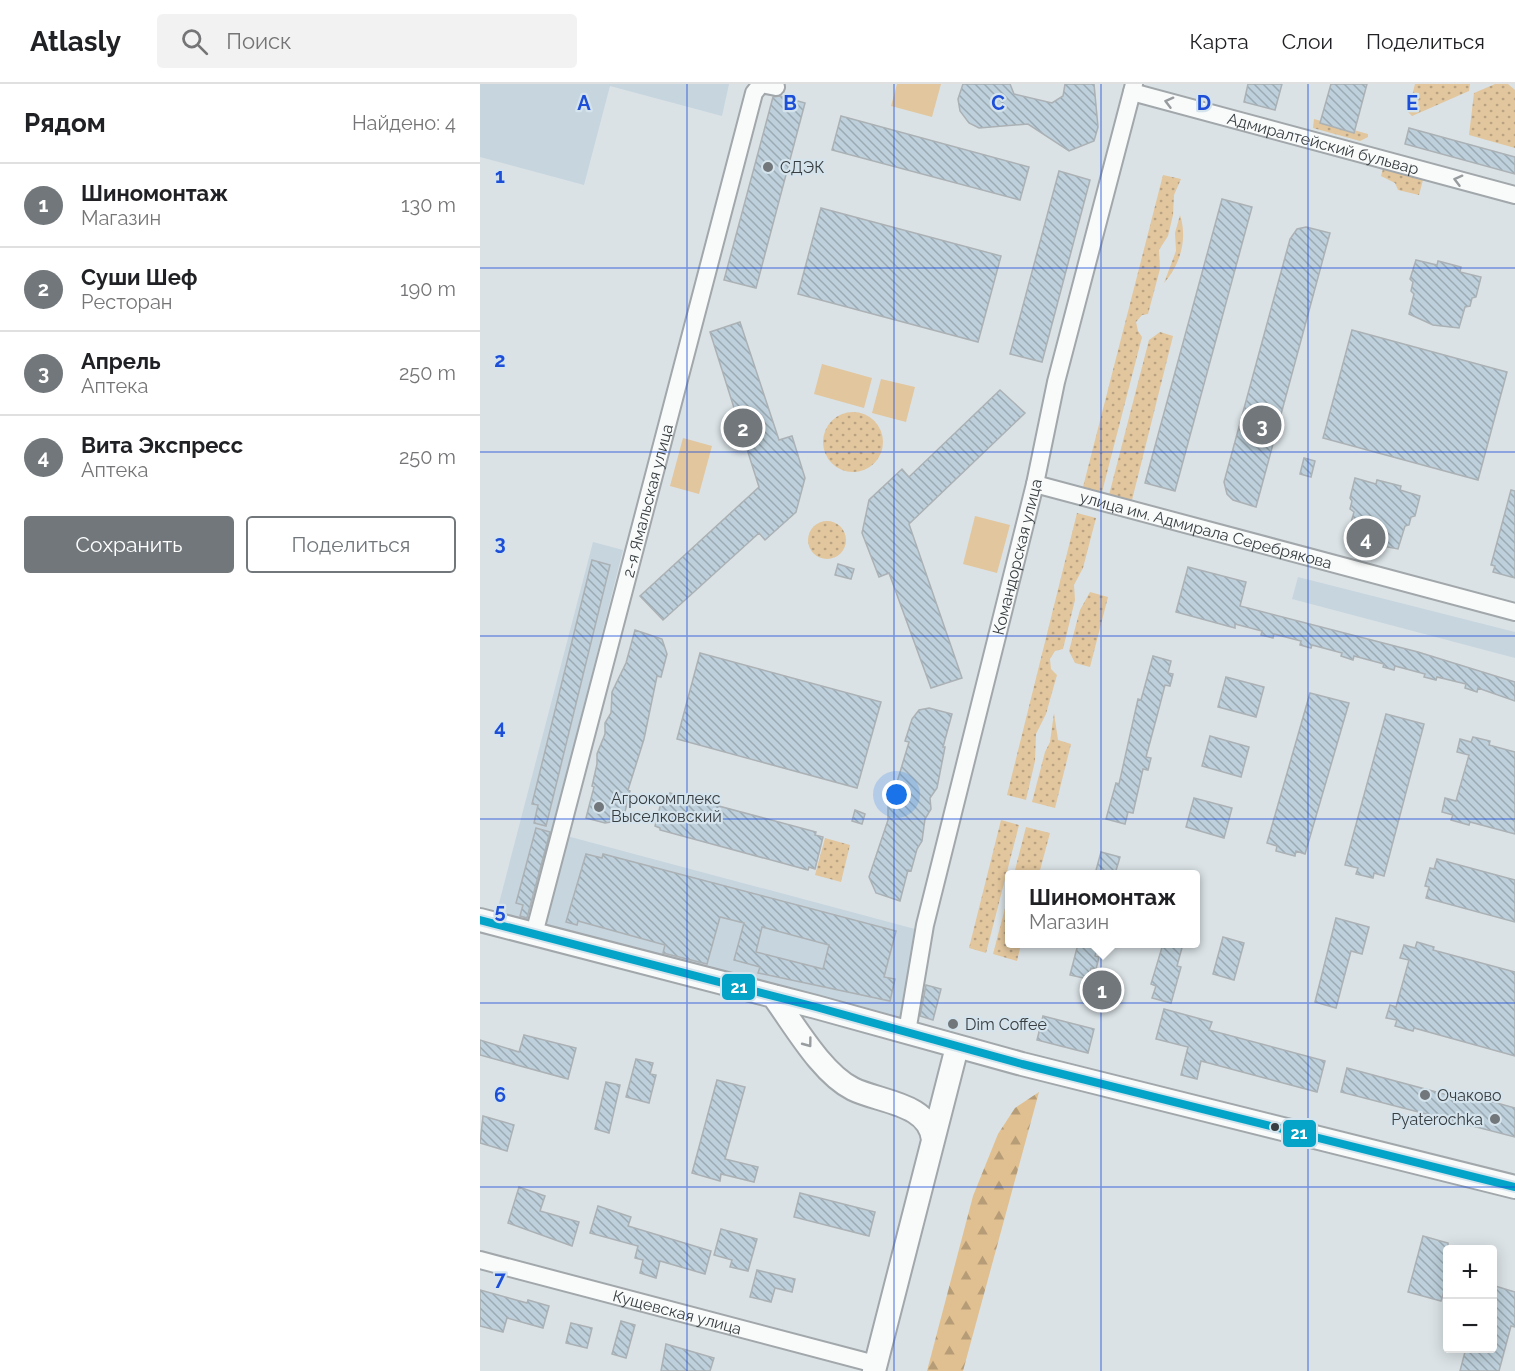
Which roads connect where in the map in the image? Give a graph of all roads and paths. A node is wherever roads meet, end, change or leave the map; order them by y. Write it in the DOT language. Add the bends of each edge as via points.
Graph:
graph roads {
  1 [pos="777,87"];
  2 [pos="1133,88"];
  3 [pos="1515,195"];
  4 [pos="1035,484"];
  5 [pos="1515,612"];
  6 [pos="480,920"];
  7 [pos="534,934"];
  8 [pos="772,996"];
  9 [pos="907,1032"];
  10 [pos="957,1047"];
  11 [pos="933,1140"];
  12 [pos="1515,1187"];
  13 [pos="480,1260"];
  14 [pos="874,1367"];
  1 -- 7 [label="street, 2-я Ямальская улица" via="761,84 754,93"];
  3 -- 2 [label="street, Адмиралтейский бульвар, one-way"];
  2 -- 4 [label="street, Командорская улица" via="1056,382"];
  4 -- 5 [label="street, улица им. Адмирала Серебрякова"];
  4 -- 9 [label="street, Командорская улица" via="924,925"];
  6 -- 7 [label="main road"];
  7 -- 8 [label="main road"];
  8 -- 9 [label="main road"];
  8 -- 11 [label="main road, one-way" via="839,1082 911,1110 924,1119 933,1132"];
  9 -- 10 [label="main road"];
  10 -- 11 [label="main road"];
  10 -- 12 [label="main road"];
  11 -- 14 [label="main road"];
  13 -- 14 [label="street, Кущевская улица"];
}
